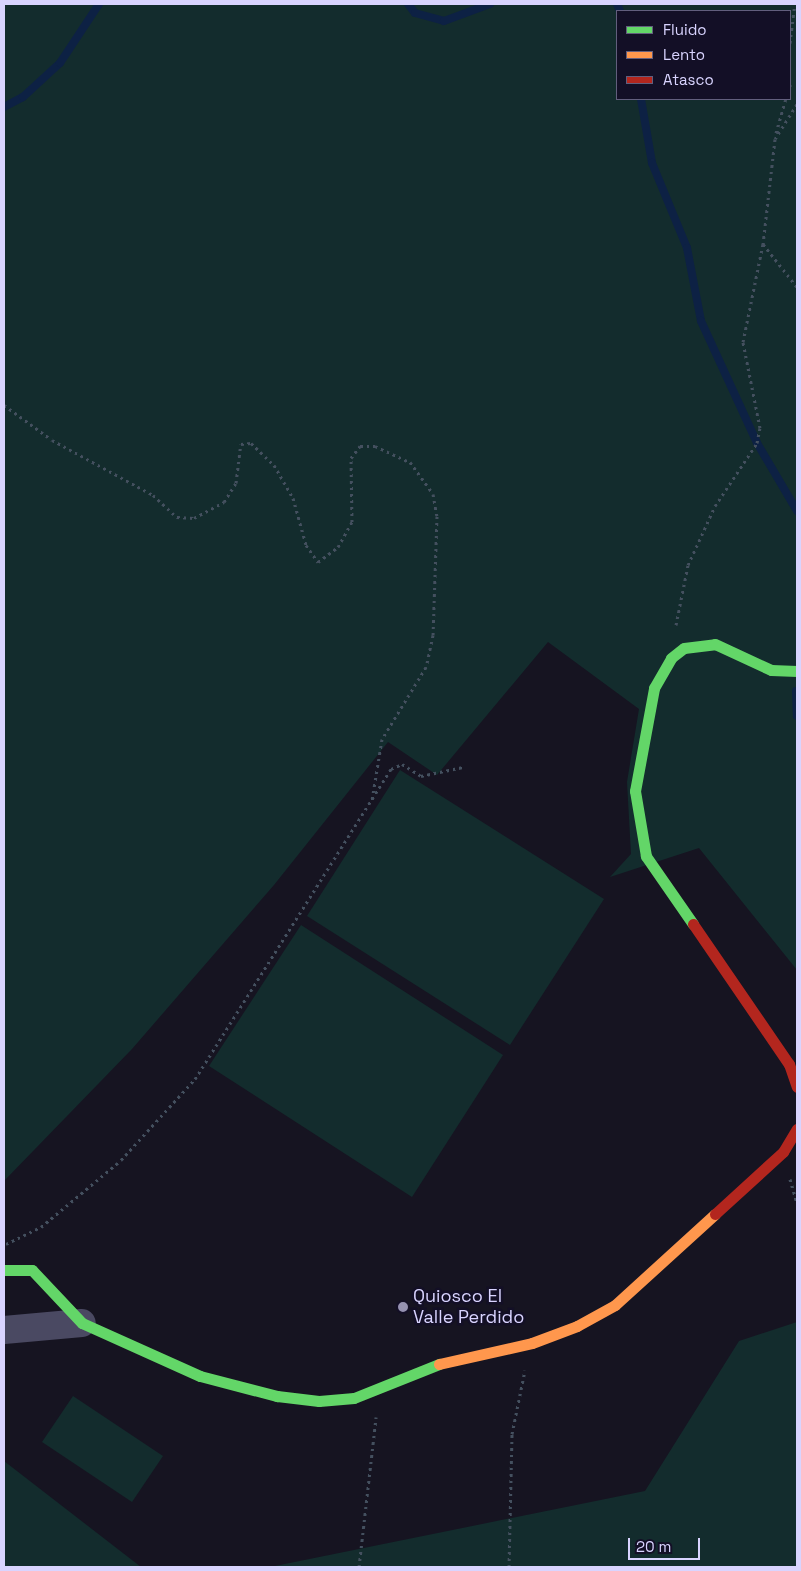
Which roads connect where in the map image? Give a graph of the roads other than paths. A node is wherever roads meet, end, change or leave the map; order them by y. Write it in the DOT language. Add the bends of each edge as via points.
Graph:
graph roads {
  1 [pos="797,671"];
  2 [pos="797,1087"];
  3 [pos="797,1129"];
  4 [pos="4,1270"];
  5 [pos="82,1323"];
  6 [pos="4,1330"];
  1 -- 2 [label="street" via="771,670 715,644 684,648 671,658 654,688 635,791 646,856 790,1064"];
  3 -- 5 [label="street" via="783,1152 614,1305 577,1326 532,1343 452,1359 354,1398 318,1401 277,1396 200,1376"];
  4 -- 5 [label="street" via="32,1270 54,1288"];
  5 -- 6 [label="street"];
}
